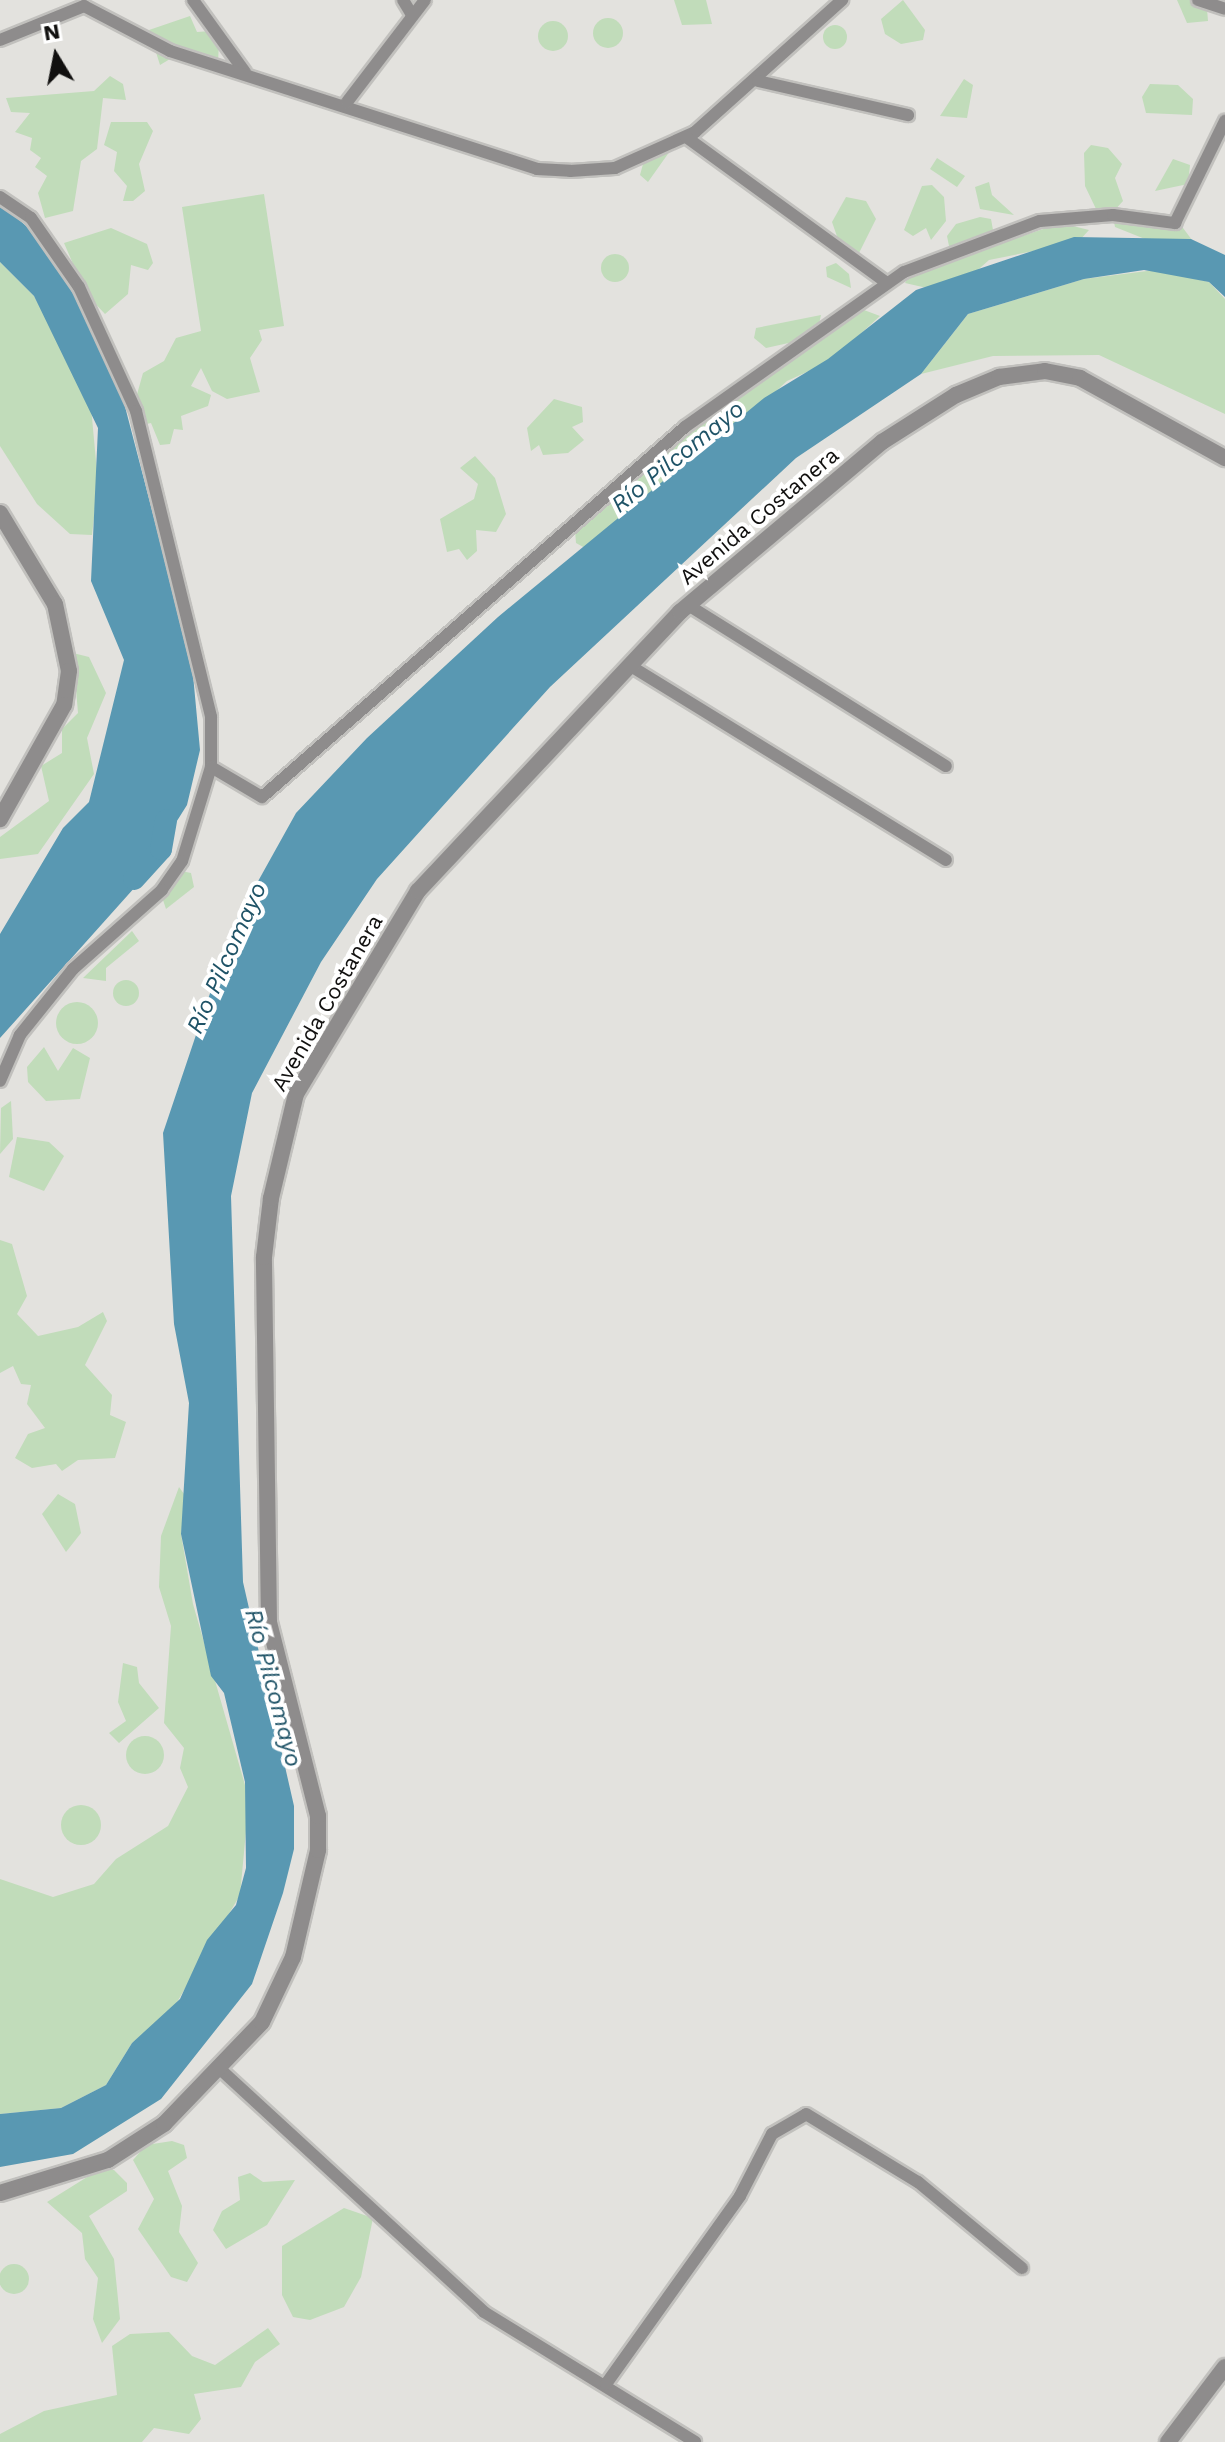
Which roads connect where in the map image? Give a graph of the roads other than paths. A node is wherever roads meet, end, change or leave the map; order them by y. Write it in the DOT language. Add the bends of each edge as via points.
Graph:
graph roads {
  1 [pos="193,0"];
  2 [pos="403,0"];
  3 [pos="425,0"];
  4 [pos="842,0"];
  5 [pos="1198,0"];
  6 [pos="1225,9"];
  7 [pos="412,15"];
  8 [pos="0,40"];
  9 [pos="246,73"];
  10 [pos="758,81"];
  11 [pos="347,102"];
  12 [pos="908,115"];
  13 [pos="1225,121"];
  14 [pos="686,137"];
  15 [pos="0,197"];
  16 [pos="887,283"];
  17 [pos="1225,458"];
  18 [pos="0,513"];
  19 [pos="688,605"];
  20 [pos="629,665"];
  21 [pos="946,766"];
  22 [pos="211,767"];
  23 [pos="0,819"];
  24 [pos="946,860"];
  25 [pos="0,1081"];
  26 [pos="221,2070"];
  27 [pos="0,2193"];
  28 [pos="1022,2268"];
  29 [pos="1225,2367"];
  30 [pos="606,2384"];
  31 [pos="695,2442"];
  32 [pos="1168,2442"];
  1 -- 9 [label="street"];
  2 -- 7 [label="street"];
  3 -- 7 [label="street"];
  4 -- 10 [label="street"];
  5 -- 6 [label="street"];
  7 -- 11 [label="street"];
  8 -- 9 [label="street" via="84,6 170,51"];
  9 -- 11 [label="street"];
  10 -- 12 [label="street"];
  10 -- 14 [label="street"];
  11 -- 14 [label="street" via="537,169 615,168"];
  13 -- 16 [label="street" via="1175,223 1113,215 1040,221 968,242"];
  14 -- 16 [label="street"];
  15 -- 22 [label="street" via="31,218 79,287 136,411 206,691"];
  16 -- 22 [label="street" via="685,427 262,797"];
  17 -- 19 [label="street, Avenida Costanera" via="1080,378 1045,371 999,377 882,442"];
  18 -- 23 [label="street" via="55,604 69,671 64,705"];
  19 -- 20 [label="street, Avenida Costanera"];
  19 -- 21 [label="street"];
  20 -- 24 [label="street"];
  20 -- 26 [label="street, Avenida Costanera" via="418,891 296,1094 280,1144 264,1257 269,1623 318,1816 318,1850 293,1957 262,2022"];
  22 -- 25 [label="street" via="182,861 162,890 66,978 20,1035"];
  26 -- 27 [label="street, Avenida Costanera" via="164,2124 108,2160"];
  26 -- 30 [label="street" via="484,2312"];
  28 -- 30 [label="street" via="918,2182 806,2114 772,2134 740,2196"];
  29 -- 32 [label="street"];
  30 -- 31 [label="street"];
}
